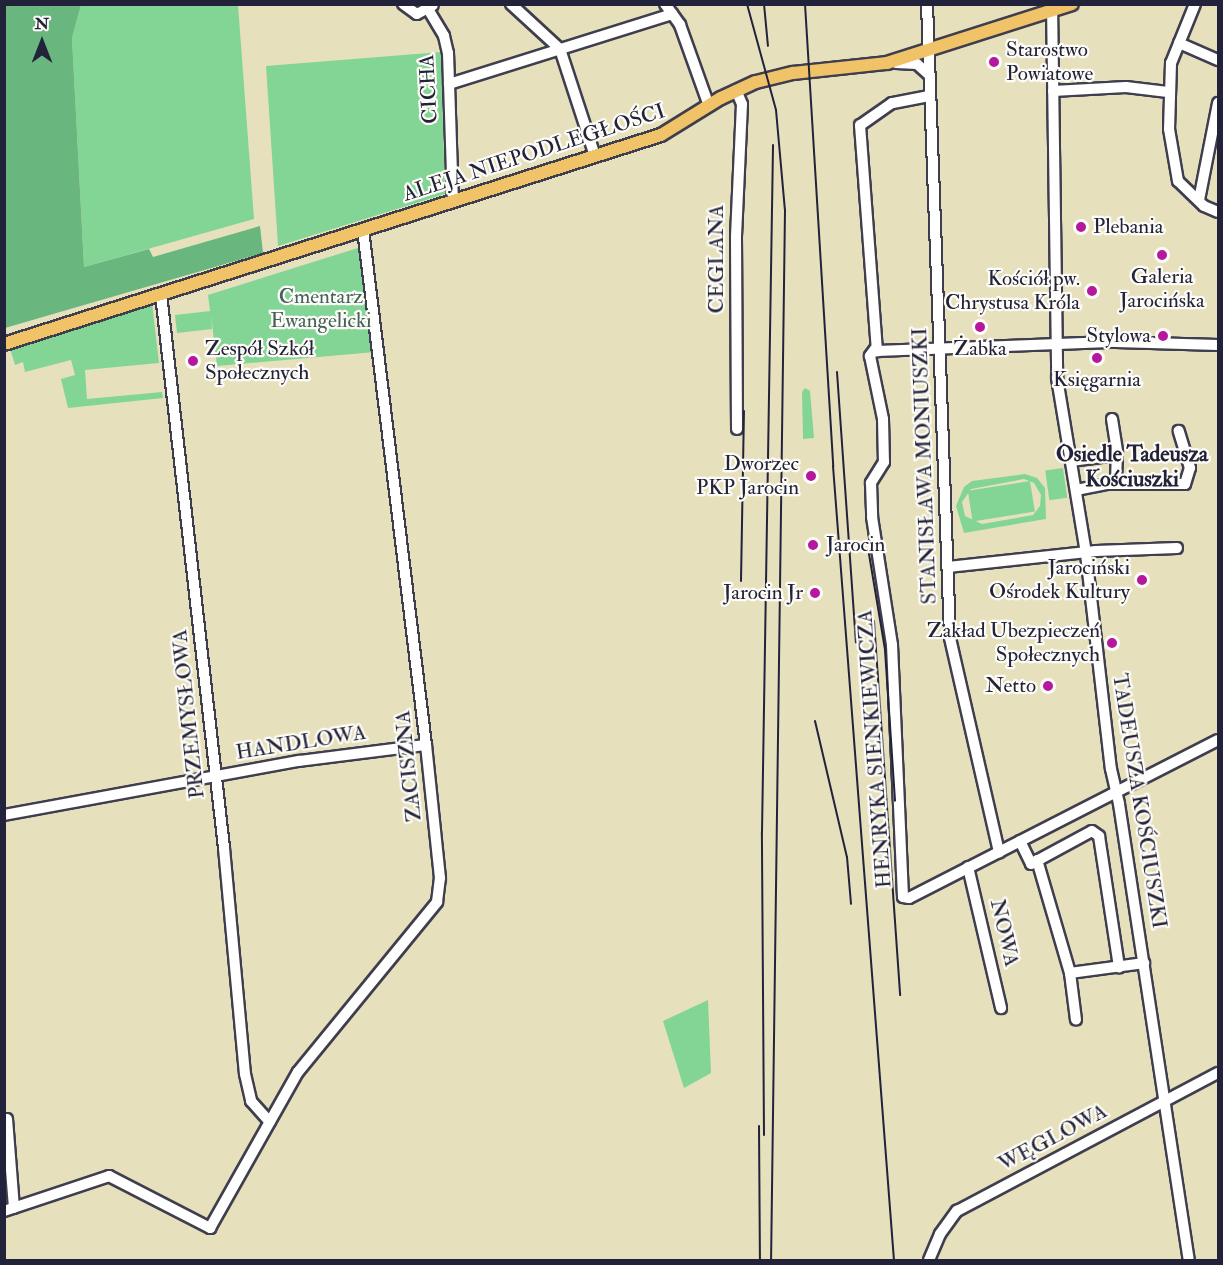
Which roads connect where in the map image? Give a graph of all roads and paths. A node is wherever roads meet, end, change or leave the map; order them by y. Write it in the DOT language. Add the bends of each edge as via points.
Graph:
graph roads {
  1 [pos="402,4"];
  2 [pos="511,4"];
  3 [pos="665,4"];
  4 [pos="927,4"];
  5 [pos="1072,4"];
  6 [pos="1195,4"];
  7 [pos="431,7"];
  8 [pos="1052,8"];
  9 [pos="672,14"];
  10 [pos="1179,43"];
  11 [pos="560,49"];
  12 [pos="927,51"];
  13 [pos="1218,60"];
  14 [pos="886,63"];
  15 [pos="928,74"];
  16 [pos="449,84"];
  17 [pos="736,90"];
  18 [pos="1053,91"];
  19 [pos="1168,92"];
  20 [pos="929,96"];
  21 [pos="1218,103"];
  22 [pos="709,106"];
  23 [pos="595,156"];
  24 [pos="1198,200"];
  25 [pos="453,202"];
  26 [pos="1218,212"];
  27 [pos="363,230"];
  28 [pos="161,294"];
  29 [pos="4,344"];
  30 [pos="1218,345"];
  31 [pos="1055,346"];
  32 [pos="875,349"];
  33 [pos="942,349"];
  34 [pos="1112,419"];
  35 [pos="737,429"];
  36 [pos="1179,431"];
  37 [pos="1117,455"];
  38 [pos="1071,461"];
  39 [pos="1116,484"];
  40 [pos="1076,490"];
  41 [pos="1177,548"];
  42 [pos="1086,554"];
  43 [pos="948,567"];
  44 [pos="1218,740"];
  45 [pos="426,745"];
  46 [pos="216,776"];
  47 [pos="1116,790"];
  48 [pos="4,815"];
  49 [pos="1020,841"];
  50 [pos="999,852"];
  51 [pos="1037,860"];
  52 [pos="968,867"];
  53 [pos="1144,963"];
  54 [pos="1119,967"];
  55 [pos="1070,973"];
  56 [pos="1001,1008"];
  57 [pos="1076,1020"];
  58 [pos="1218,1073"];
  59 [pos="1165,1101"];
  60 [pos="7,1119"];
  61 [pos="270,1122"];
  62 [pos="9,1210"];
  63 [pos="929,1260"];
  64 [pos="1189,1260"];
  1 -- 7 [label="street, CICHA" via="417,14"];
  2 -- 11 [label="street"];
  3 -- 9 [label="street"];
  4 -- 12 [label="street, STANISŁAWA MONIUSZKI"];
  5 -- 8 [label="main road, ALEJA NIEPODLEGŁOŚCI"];
  6 -- 10 [label="street"];
  7 -- 16 [label="street, CICHA" via="447,45"];
  8 -- 12 [label="main road, ALEJA NIEPODLEGŁOŚCI"];
  8 -- 18 [label="street, TADEUSZA KOŚCIUSZKI"];
  9 -- 11 [label="street"];
  9 -- 22 [label="street"];
  10 -- 13 [label="street"];
  10 -- 19 [label="street"];
  11 -- 16 [label="street"];
  11 -- 23 [label="street"];
  12 -- 14 [label="main road, ALEJA NIEPODLEGŁOŚCI"];
  12 -- 15 [label="street, STANISŁAWA MONIUSZKI"];
  14 -- 15 [label="street" via="914,62"];
  14 -- 17 [label="main road, ALEJA NIEPODLEGŁOŚCI" via="793,73"];
  15 -- 20 [label="street, STANISŁAWA MONIUSZKI"];
  16 -- 25 [label="street, CICHA"];
  17 -- 22 [label="main road, ALEJA NIEPODLEGŁOŚCI"];
  17 -- 35 [label="street, CEGLANA" via="742,104 736,226"];
  18 -- 19 [label="street" via="1126,87"];
  18 -- 31 [label="street, TADEUSZA KOŚCIUSZKI"];
  19 -- 24 [label="street" via="1176,177"];
  20 -- 32 [label="street, HENRYKA SIENKIEWICZA" via="892,103 860,125"];
  20 -- 33 [label="street, STANISŁAWA MONIUSZKI"];
  21 -- 24 [label="street"];
  22 -- 23 [label="main road, ALEJA NIEPODLEGŁOŚCI" via="669,132"];
  23 -- 25 [label="main road, ALEJA NIEPODLEGŁOŚCI"];
  24 -- 26 [label="street"];
  25 -- 27 [label="main road, ALEJA NIEPODLEGŁOŚCI"];
  27 -- 28 [label="main road, ALEJA NIEPODLEGŁOŚCI"];
  27 -- 45 [label="street, ZACISZNA"];
  28 -- 29 [label="main road, ALEJA NIEPODLEGŁOŚCI"];
  28 -- 46 [label="street, PRZEMYSŁOWA"];
  30 -- 31 [label="street"];
  31 -- 33 [label="street"];
  31 -- 38 [label="street, TADEUSZA KOŚCIUSZKI"];
  32 -- 33 [label="street"];
  32 -- 52 [label="street, HENRYKA SIENKIEWICZA" via="870,356 885,439 884,462 872,483 872,517 892,645 903,897 909,898"];
  33 -- 43 [label="street, STANISŁAWA MONIUSZKI"];
  34 -- 37 [label="street"];
  36 -- 39 [label="street" via="1190,468 1187,482"];
  37 -- 38 [label="street"];
  37 -- 39 [label="street"];
  38 -- 40 [label="street, TADEUSZA KOŚCIUSZKI"];
  39 -- 40 [label="street"];
  40 -- 42 [label="street, TADEUSZA KOŚCIUSZKI"];
  41 -- 42 [label="street"];
  42 -- 43 [label="street"];
  42 -- 47 [label="street, TADEUSZA KOŚCIUSZKI"];
  43 -- 50 [label="street, STANISŁAWA MONIUSZKI" via="953,655"];
  44 -- 47 [label="street"];
  45 -- 46 [label="street, HANDLOWA" via="299,760"];
  45 -- 61 [label="street, ZACISZNA" via="440,878 437,902 298,1072"];
  46 -- 48 [label="street, HANDLOWA"];
  46 -- 61 [label="street, PRZEMYSŁOWA" via="245,1074 251,1101"];
  47 -- 49 [label="street"];
  47 -- 53 [label="street, TADEUSZA KOŚCIUSZKI"];
  49 -- 50 [label="street"];
  49 -- 51 [label="street" via="1031,864"];
  50 -- 52 [label="street"];
  51 -- 54 [label="street" via="1092,831 1099,836"];
  51 -- 55 [label="street"];
  52 -- 56 [label="street, NOWA"];
  53 -- 54 [label="street"];
  53 -- 59 [label="street, TADEUSZA KOŚCIUSZKI"];
  54 -- 55 [label="street"];
  55 -- 57 [label="street"];
  58 -- 59 [label="street, WĘGLOWA"];
  59 -- 63 [label="street, WĘGLOWA" via="957,1211 943,1228"];
  59 -- 64 [label="street, TADEUSZA KOŚCIUSZKI"];
  60 -- 62 [label="street"];
  61 -- 62 [label="street, ZACISZNA" via="210,1228 109,1176"];
}
